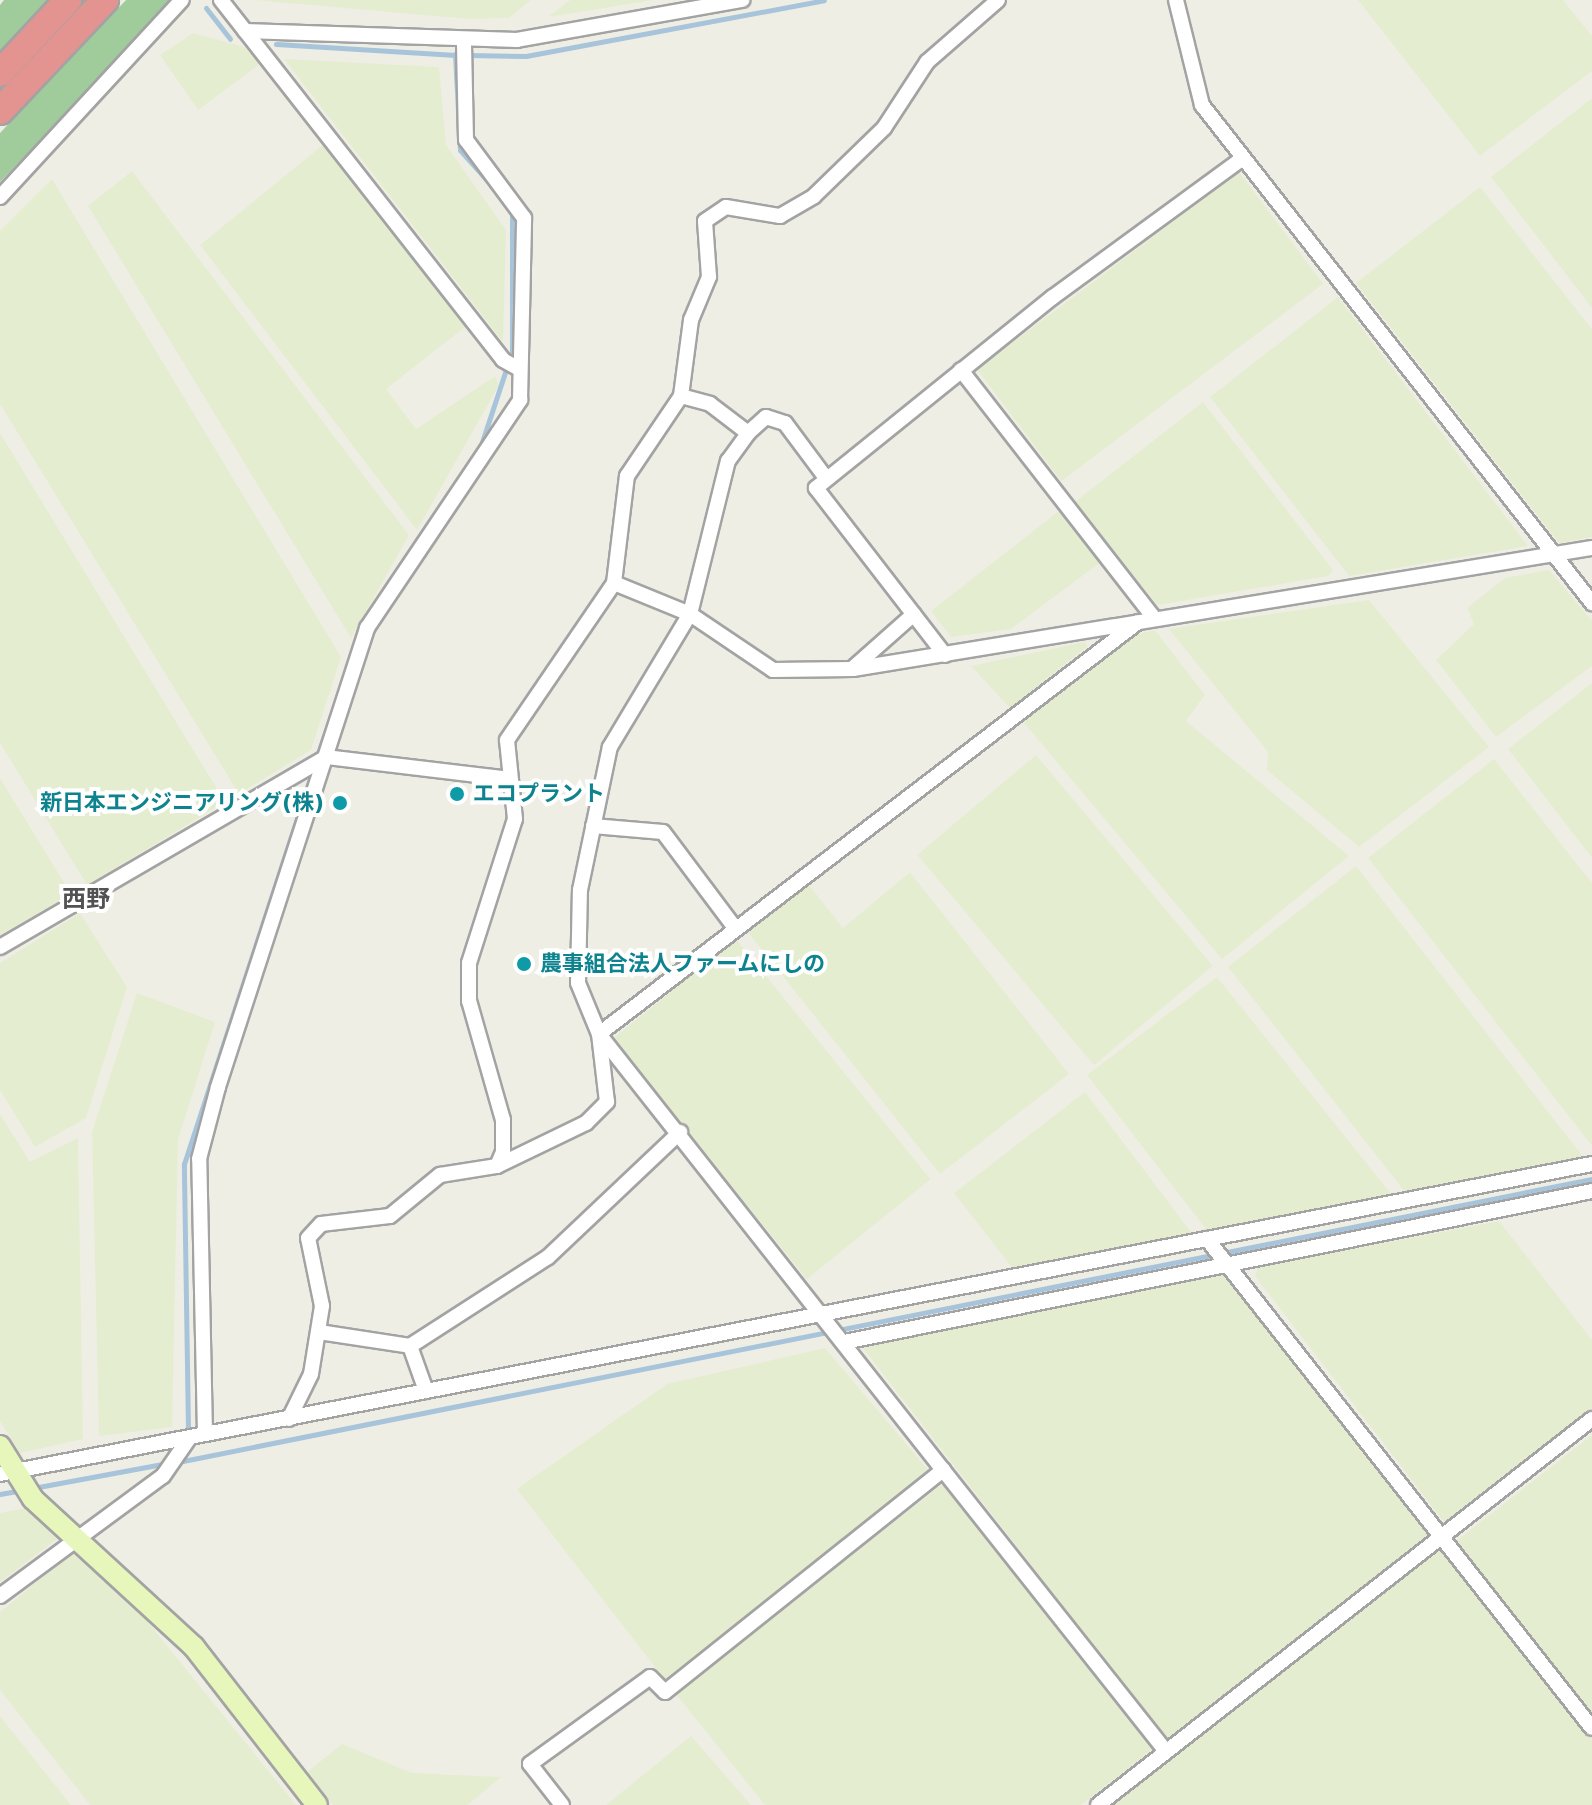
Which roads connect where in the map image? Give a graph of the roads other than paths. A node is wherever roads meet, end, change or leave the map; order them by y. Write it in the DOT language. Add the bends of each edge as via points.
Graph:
graph roads {
  1 [pos="68,0"];
  2 [pos="105,0"];
  3 [pos="182,0"];
  4 [pos="221,0"];
  5 [pos="742,0"];
  6 [pos="998,0"];
  7 [pos="1176,0"];
  8 [pos="245,31"];
  9 [pos="464,43"];
  10 [pos="0,73"];
  11 [pos="0,111"];
  12 [pos="1243,158"];
  13 [pos="0,197"];
  14 [pos="519,369"];
  15 [pos="961,370"];
  16 [pos="681,396"];
  17 [pos="748,433"];
  18 [pos="826,478"];
  19 [pos="1592,548"];
  20 [pos="1554,555"];
  21 [pos="614,583"];
  22 [pos="1592,603"];
  23 [pos="690,614"];
  24 [pos="914,614"];
  25 [pos="1153,617"];
  26 [pos="1138,622"];
  27 [pos="945,655"];
  28 [pos="853,669"];
  29 [pos="326,757"];
  30 [pos="510,779"];
  31 [pos="593,826"];
  32 [pos="735,928"];
  33 [pos="0,947"];
  34 [pos="599,1034"];
  35 [pos="680,1132"];
  36 [pos="1592,1164"];
  37 [pos="497,1166"];
  38 [pos="1592,1191"];
  39 [pos="1207,1239"];
  40 [pos="1230,1260"];
  41 [pos="821,1317"];
  42 [pos="319,1332"];
  43 [pos="844,1342"];
  44 [pos="410,1346"];
  45 [pos="426,1391"];
  46 [pos="289,1419"];
  47 [pos="1592,1419"];
  48 [pos="198,1436"];
  49 [pos="0,1446"];
  50 [pos="943,1470"];
  51 [pos="7,1473"];
  52 [pos="1441,1536"];
  53 [pos="76,1537"];
  54 [pos="0,1596"];
  55 [pos="1592,1728"];
  56 [pos="1166,1751"];
  57 [pos="317,1805"];
  58 [pos="562,1805"];
  59 [pos="1098,1805"];
  1 -- 10 [label="highway"];
  2 -- 11 [label="highway"];
  3 -- 13 [label="street"];
  4 -- 8 [label="street"];
  5 -- 9 [label="street"];
  6 -- 16 [label="street" via="927,62 884,128 814,196 780,216 726,207 705,221 709,277 691,320"];
  7 -- 12 [label="street" via="1193,82"];
  8 -- 9 [label="street"];
  8 -- 14 [label="street" via="503,360"];
  9 -- 14 [label="street" via="466,140 524,218"];
  12 -- 15 [label="street"];
  12 -- 20 [label="street"];
  14 -- 29 [label="street" via="520,400 503,429 367,628"];
  15 -- 18 [label="street"];
  15 -- 25 [label="street"];
  16 -- 17 [label="street" via="710,404"];
  16 -- 21 [label="street" via="627,476"];
  17 -- 18 [label="street" via="766,417 785,423"];
  17 -- 23 [label="street" via="728,461"];
  18 -- 24 [label="street" via="816,488"];
  19 -- 20 [label="street"];
  20 -- 22 [label="street"];
  20 -- 25 [label="street"];
  21 -- 23 [label="street"];
  21 -- 30 [label="street" via="507,740"];
  23 -- 28 [label="street" via="773,670"];
  23 -- 31 [label="street" via="610,747"];
  24 -- 27 [label="street"];
  24 -- 28 [label="street"];
  25 -- 26 [label="street"];
  26 -- 27 [label="street"];
  26 -- 32 [label="street"];
  27 -- 28 [label="street"];
  29 -- 30 [label="street"];
  29 -- 33 [label="street"];
  29 -- 48 [label="street" via="199,1159"];
  30 -- 37 [label="street" via="515,819 469,963 469,1001 503,1120"];
  31 -- 32 [label="street" via="663,832"];
  31 -- 34 [label="street" via="580,890 578,983"];
  32 -- 34 [label="street"];
  34 -- 35 [label="street"];
  34 -- 37 [label="street" via="607,1102 586,1123"];
  35 -- 41 [label="street"];
  35 -- 44 [label="street" via="548,1257"];
  36 -- 39 [label="street"];
  37 -- 42 [label="street" via="440,1175 390,1216 321,1224 308,1238 322,1306"];
  38 -- 40 [label="street"];
  39 -- 40 [label="street"];
  39 -- 41 [label="street"];
  40 -- 43 [label="street"];
  40 -- 52 [label="street"];
  41 -- 43 [label="street"];
  41 -- 45 [label="street"];
  42 -- 44 [label="street"];
  42 -- 46 [label="street" via="311,1374"];
  43 -- 50 [label="street"];
  44 -- 45 [label="street"];
  45 -- 46 [label="street"];
  46 -- 48 [label="street"];
  47 -- 52 [label="street"];
  48 -- 51 [label="street"];
  48 -- 53 [label="street" via="163,1476"];
  49 -- 51 [label="street"];
  50 -- 56 [label="street"];
  50 -- 58 [label="street" via="665,1692 650,1677 530,1764"];
  51 -- 53 [label="street"];
  52 -- 55 [label="street"];
  52 -- 56 [label="street"];
  53 -- 54 [label="street"];
  53 -- 57 [label="street" via="194,1647"];
  56 -- 59 [label="street"];
}
